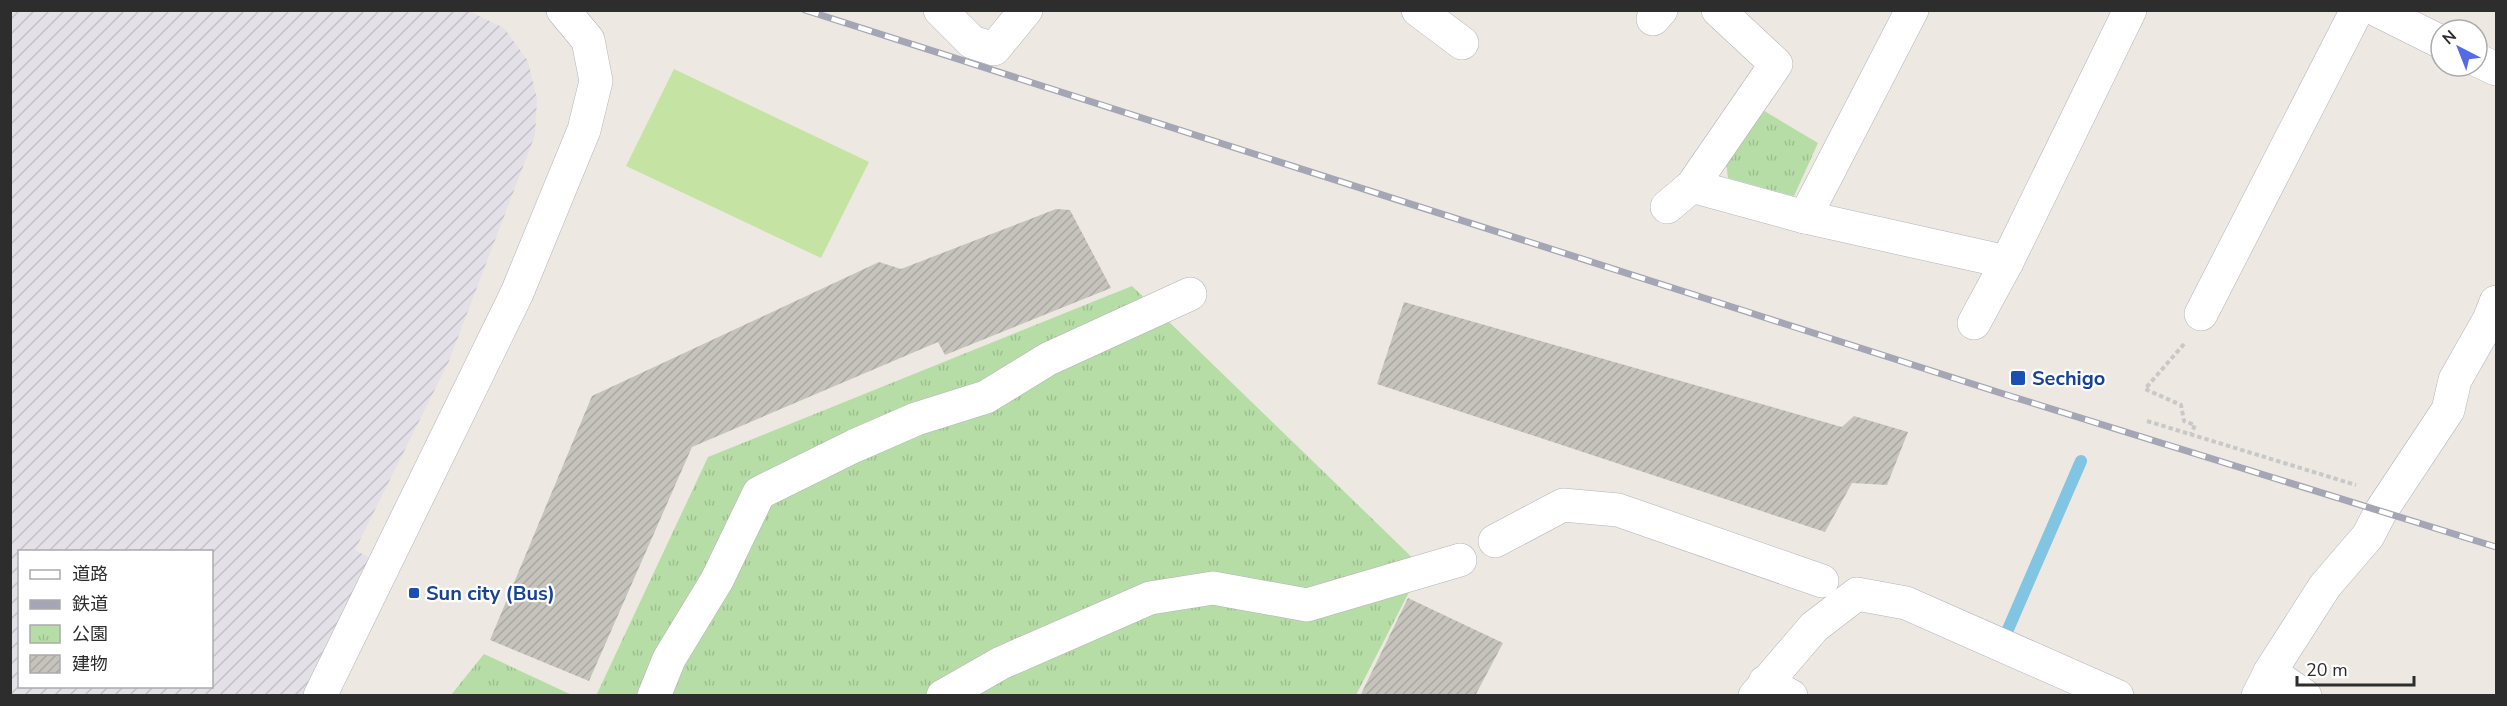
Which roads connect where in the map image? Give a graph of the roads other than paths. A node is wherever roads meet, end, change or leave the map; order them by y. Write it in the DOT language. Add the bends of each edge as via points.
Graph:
graph roads {
  1 [pos="562,10"];
  2 [pos="940,10"];
  3 [pos="1026,10"];
  4 [pos="1418,10"];
  5 [pos="1718,10"];
  6 [pos="1912,10"];
  7 [pos="2130,10"];
  8 [pos="2357,10"];
  9 [pos="2376,10"];
  10 [pos="2429,36"];
  11 [pos="1462,43"];
  12 [pos="1692,186"];
  13 [pos="1667,207"];
  14 [pos="1805,217"];
  15 [pos="2007,262"];
  16 [pos="1190,294"];
  17 [pos="2496,302"];
  18 [pos="2201,314"];
  19 [pos="1974,323"];
  20 [pos="1495,541"];
  21 [pos="1460,560"];
  22 [pos="1822,581"];
  23 [pos="2264,684"];
  24 [pos="1770,691"];
  25 [pos="320,696"];
  26 [pos="654,696"];
  27 [pos="943,696"];
  28 [pos="2117,696"];
  29 [pos="2305,696"];
  1 -- 25 [label="street" via="588,40 596,81 584,130 517,293"];
  2 -- 3 [label="street" via="972,42 994,49"];
  4 -- 11 [label="street"];
  5 -- 12 [label="street" via="1776,64"];
  6 -- 14 [label="street"];
  7 -- 15 [label="street"];
  8 -- 18 [label="street"];
  9 -- 10 [label="street"];
  12 -- 13 [label="street"];
  12 -- 14 [label="street"];
  14 -- 15 [label="street"];
  15 -- 19 [label="street"];
  16 -- 26 [label="street" via="1048,358 986,397 916,419 759,493 717,580 669,659"];
  17 -- 23 [label="street" via="2456,380 2448,410 2368,536 2325,586"];
  20 -- 22 [label="street" via="1563,505 1618,510"];
  21 -- 27 [label="street" via="1306,605 1213,588 1150,598 1001,663"];
  23 -- 29 [label="street"];
  24 -- 28 [label="street" via="1814,627 1857,594 1906,603"];
}
